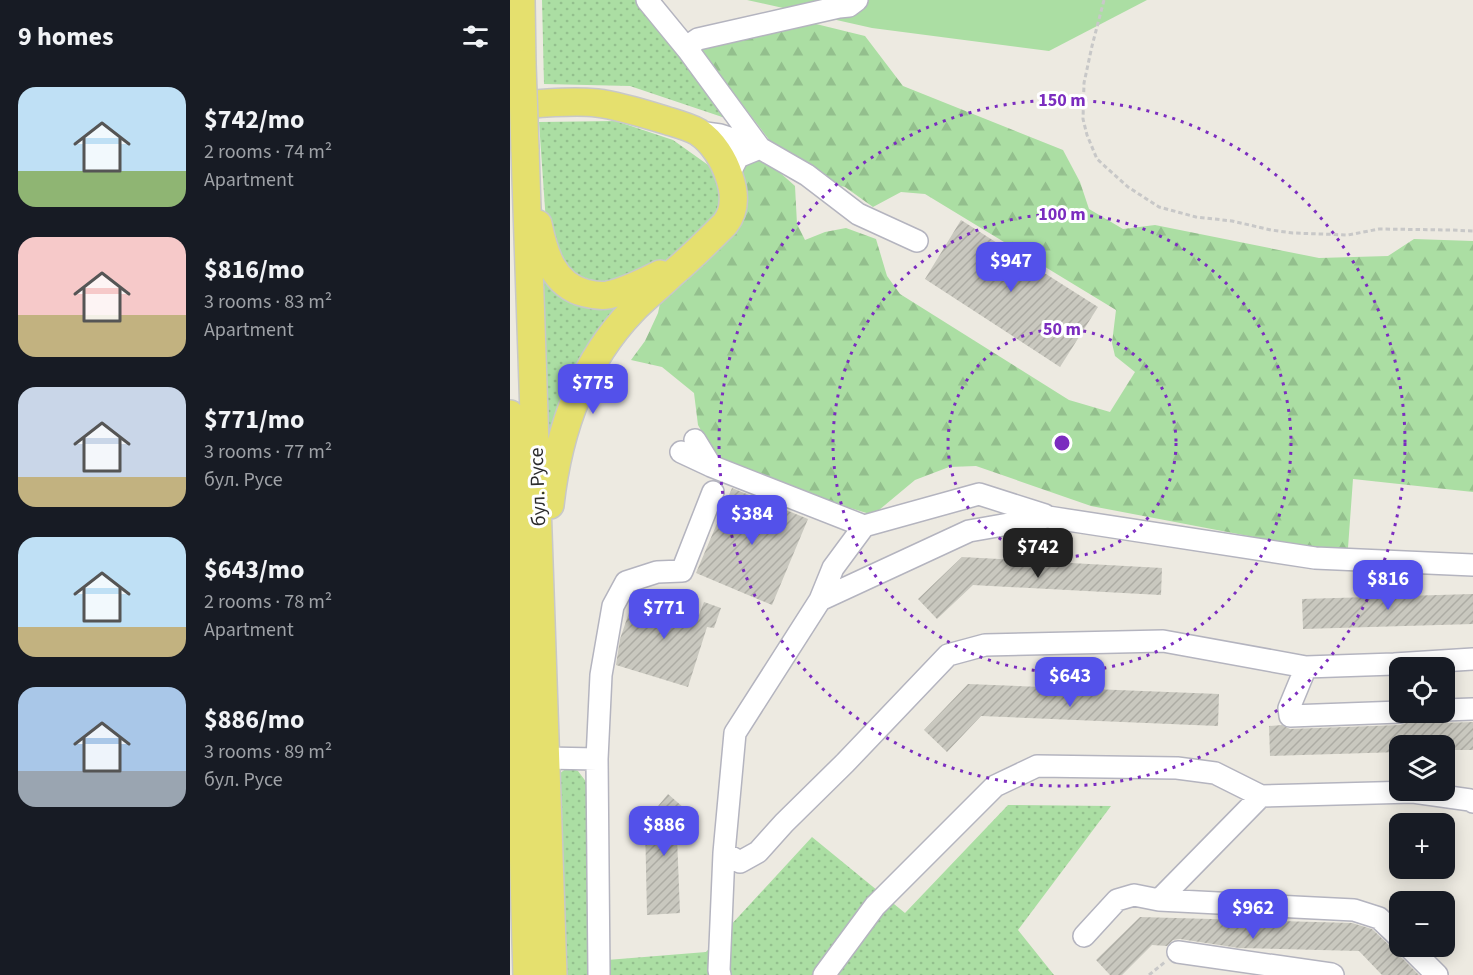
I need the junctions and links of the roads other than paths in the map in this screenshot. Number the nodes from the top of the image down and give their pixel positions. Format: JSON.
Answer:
{"nodes":[{"id":1,"x":521,"y":0,"type":"edge"},
{"id":2,"x":647,"y":0,"type":"edge"},
{"id":3,"x":857,"y":0,"type":"edge"},
{"id":4,"x":686,"y":47,"type":"junction"},
{"id":5,"x":510,"y":106,"type":"edge"},
{"id":6,"x":698,"y":132,"type":"junction"},
{"id":7,"x":760,"y":148,"type":"junction"},
{"id":8,"x":525,"y":149,"type":"junction"},
{"id":9,"x":729,"y":174,"type":"junction"},
{"id":10,"x":916,"y":241,"type":"dead end"},
{"id":11,"x":688,"y":260,"type":"junction"},
{"id":12,"x":510,"y":414,"type":"edge"},
{"id":13,"x":688,"y":446,"type":"dead end"},
{"id":14,"x":712,"y":492,"type":"dead end"},
{"id":15,"x":1048,"y":517,"type":"junction"},
{"id":16,"x":864,"y":526,"type":"junction"},
{"id":17,"x":1473,"y":565,"type":"edge"},
{"id":18,"x":540,"y":590,"type":"junction"},
{"id":19,"x":820,"y":600,"type":"junction"},
{"id":20,"x":1473,"y":659,"type":"edge"},
{"id":21,"x":1306,"y":667,"type":"junction"},
{"id":22,"x":1473,"y":709,"type":"edge"},
{"id":23,"x":1455,"y":710,"type":"edge"},
{"id":24,"x":1389,"y":712,"type":"edge"},
{"id":25,"x":545,"y":758,"type":"junction"},
{"id":26,"x":597,"y":759,"type":"junction"},
{"id":27,"x":1261,"y":796,"type":"junction"},
{"id":28,"x":1473,"y":802,"type":"edge"},
{"id":29,"x":724,"y":853,"type":"junction"},
{"id":30,"x":1159,"y":900,"type":"junction"},
{"id":31,"x":1389,"y":928,"type":"edge"},
{"id":32,"x":1084,"y":936,"type":"dead end"},
{"id":33,"x":1178,"y":952,"type":"dead end"},
{"id":34,"x":1419,"y":957,"type":"edge"},
{"id":35,"x":527,"y":975,"type":"edge"},
{"id":36,"x":553,"y":975,"type":"edge"},
{"id":37,"x":599,"y":975,"type":"edge"},
{"id":38,"x":720,"y":975,"type":"edge"},
{"id":39,"x":824,"y":975,"type":"edge"},
{"id":40,"x":1333,"y":975,"type":"edge"},
{"id":41,"x":1437,"y":975,"type":"edge"}],
"edges":[{"from":1,"to":8,"type":"main road","name":"бул. Русе","bridge":true},
{"from":2,"to":4,"type":"street"},
{"from":3,"to":4,"type":"street"},
{"from":4,"to":7,"type":"street"},
{"from":5,"to":6,"type":"main road"},
{"from":6,"to":7,"type":"street"},
{"from":6,"to":9,"type":"main road"},
{"from":7,"to":9,"type":"street"},
{"from":7,"to":10,"type":"street"},
{"from":8,"to":11,"type":"main road"},
{"from":8,"to":18,"type":"main road","name":"бул. Русе"},
{"from":9,"to":11,"type":"main road"},
{"from":11,"to":18,"type":"main road"},
{"from":12,"to":35,"type":"main road","name":"бул. Русе"},
{"from":13,"to":16,"type":"street"},
{"from":14,"to":26,"type":"street"},
{"from":15,"to":16,"type":"street"},
{"from":15,"to":17,"type":"street"},
{"from":15,"to":19,"type":"street"},
{"from":16,"to":19,"type":"street"},
{"from":18,"to":25,"type":"main road","name":"бул. Русе"},
{"from":19,"to":29,"type":"street"},
{"from":20,"to":21,"type":"street"},
{"from":21,"to":24,"type":"street"},
{"from":21,"to":29,"type":"street"},
{"from":22,"to":23,"type":"street"},
{"from":25,"to":26,"type":"street"},
{"from":25,"to":36,"type":"main road","name":"бул. Русе"},
{"from":26,"to":37,"type":"street"},
{"from":27,"to":28,"type":"street"},
{"from":27,"to":30,"type":"street"},
{"from":27,"to":39,"type":"street"},
{"from":29,"to":38,"type":"street"},
{"from":30,"to":31,"type":"street"},
{"from":30,"to":32,"type":"street"},
{"from":33,"to":40,"type":"street"},
{"from":34,"to":41,"type":"street"}]}
